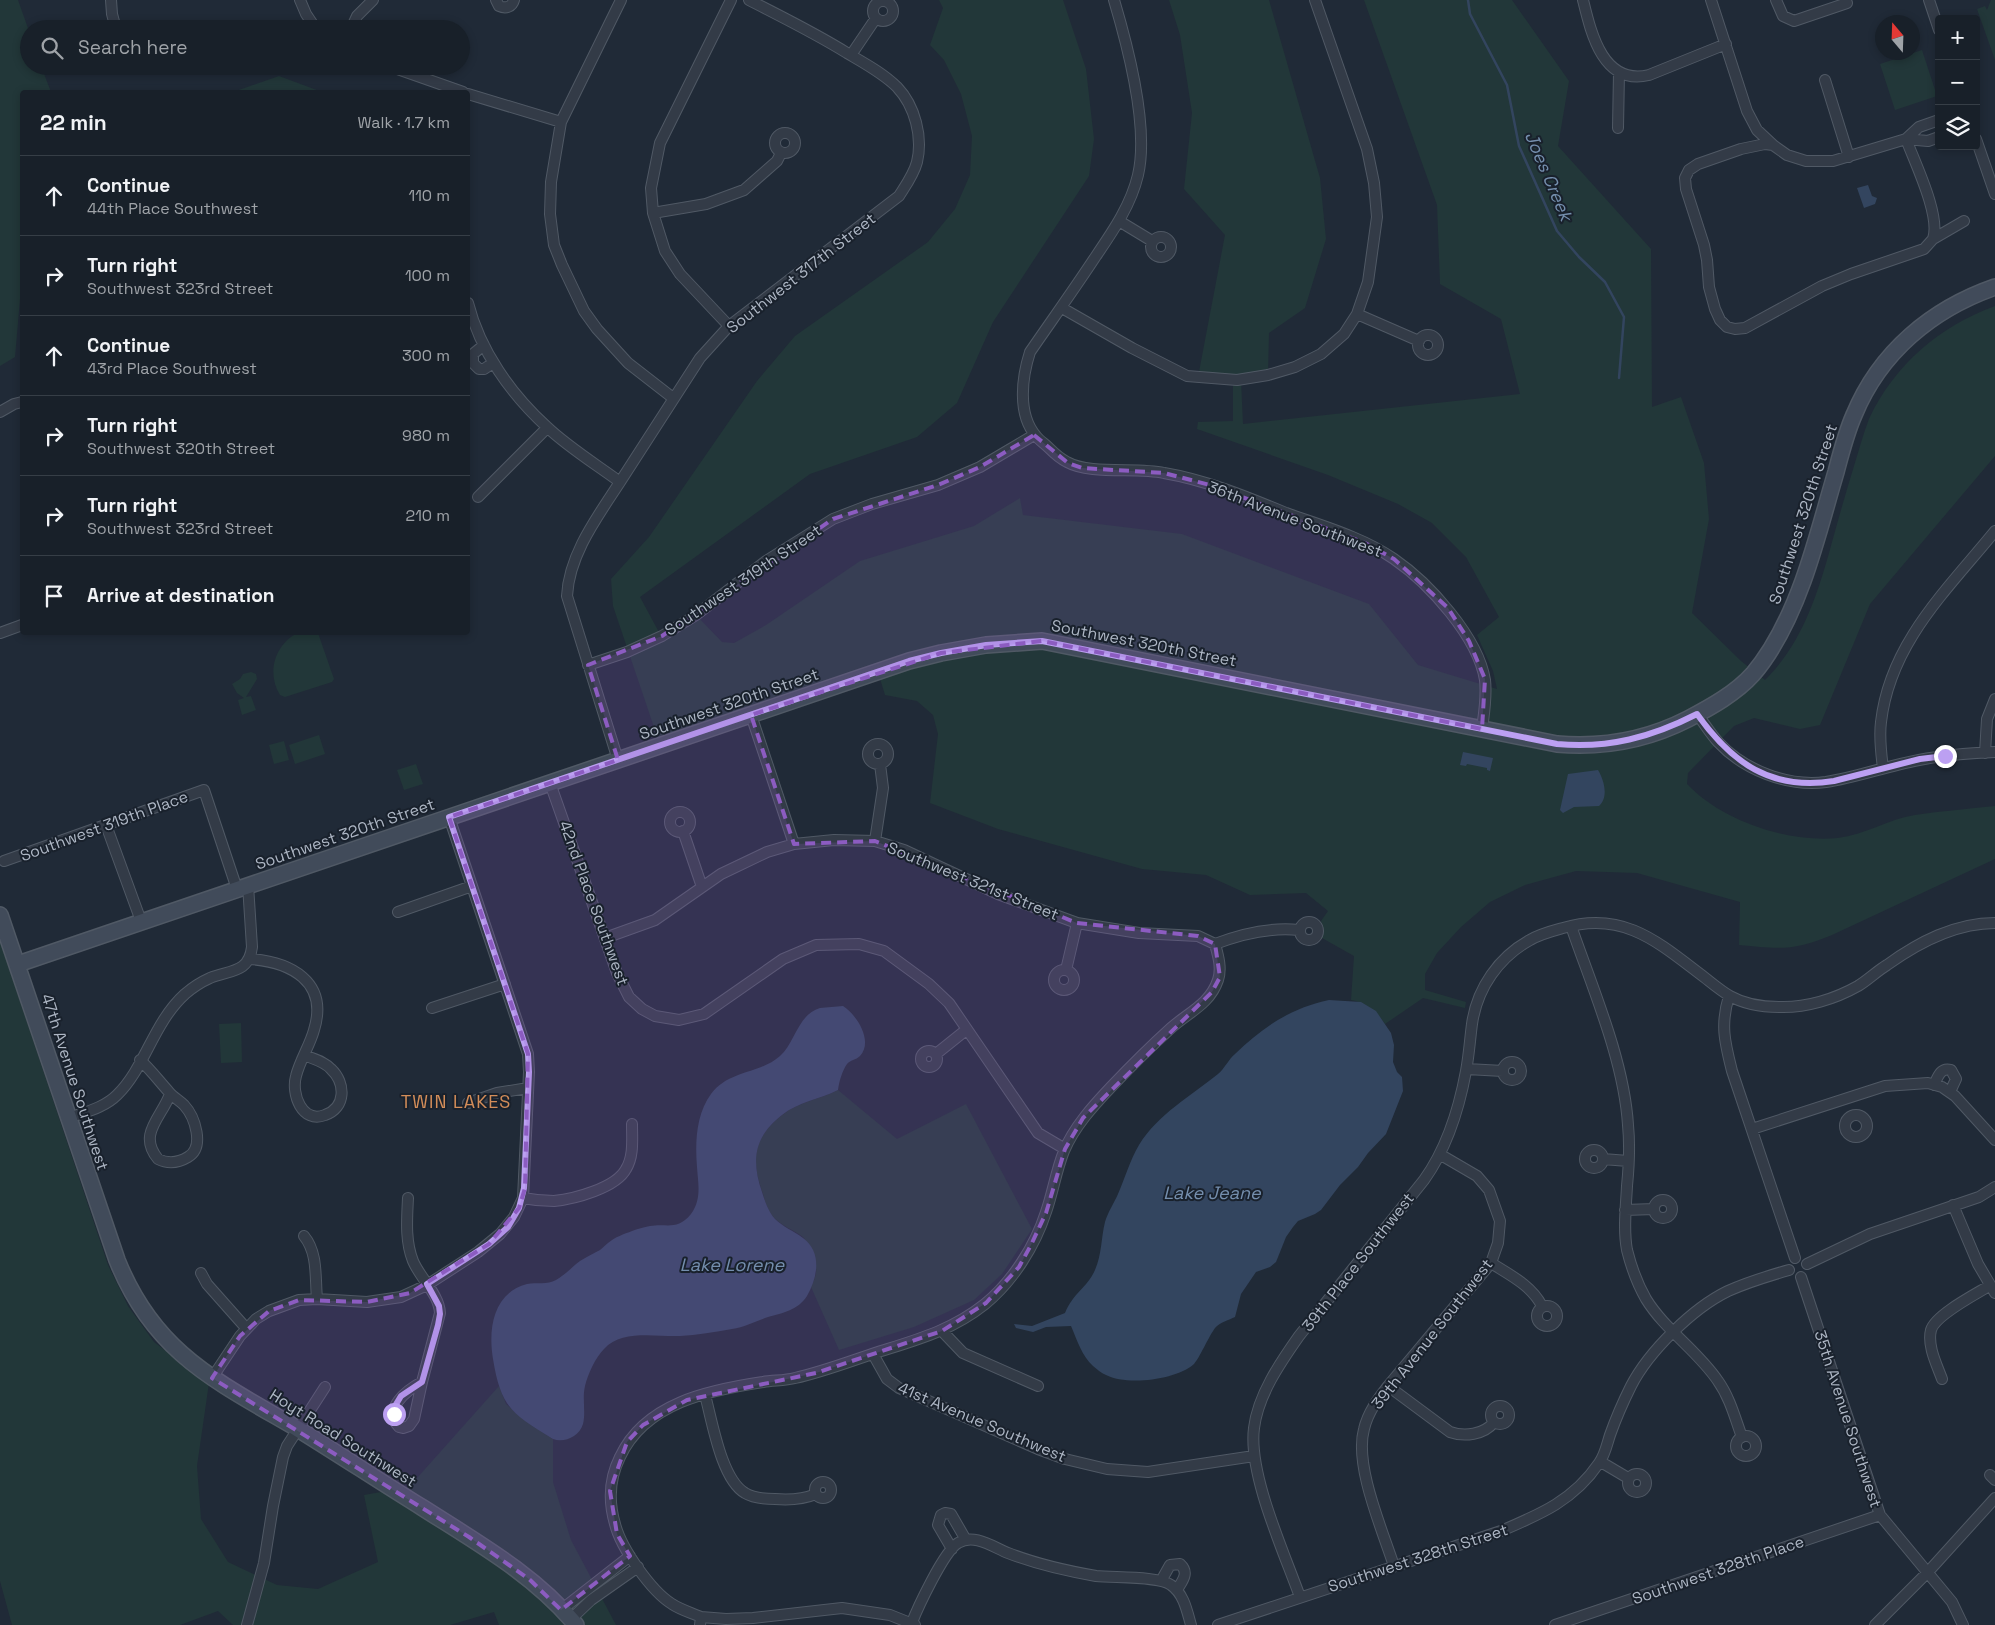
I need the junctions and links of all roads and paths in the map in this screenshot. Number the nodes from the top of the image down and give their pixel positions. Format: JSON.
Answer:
{"nodes":[{"id":1,"x":111,"y":0,"type":"edge"},
{"id":2,"x":300,"y":0,"type":"edge"},
{"id":3,"x":373,"y":0,"type":"edge"},
{"id":4,"x":496,"y":0,"type":"edge"},
{"id":5,"x":514,"y":0,"type":"edge"},
{"id":6,"x":621,"y":0,"type":"edge"},
{"id":7,"x":731,"y":0,"type":"edge"},
{"id":8,"x":749,"y":0,"type":"edge"},
{"id":9,"x":1114,"y":0,"type":"edge"},
{"id":10,"x":1315,"y":0,"type":"edge"},
{"id":11,"x":1583,"y":0,"type":"edge"},
{"id":12,"x":1711,"y":0,"type":"edge"},
{"id":13,"x":1776,"y":0,"type":"edge"},
{"id":14,"x":1929,"y":0,"type":"edge"},
{"id":15,"x":1848,"y":3,"type":"dead end"},
{"id":16,"x":876,"y":18,"type":"dead end"},
{"id":17,"x":1935,"y":18,"type":"edge"},
{"id":18,"x":114,"y":20,"type":"edge"},
{"id":19,"x":310,"y":20,"type":"edge"},
{"id":20,"x":355,"y":20,"type":"edge"},
{"id":21,"x":1726,"y":44,"type":"junction"},
{"id":22,"x":851,"y":55,"type":"junction"},
{"id":23,"x":1619,"y":72,"type":"junction"},
{"id":24,"x":414,"y":75,"type":"edge"},
{"id":25,"x":1825,"y":80,"type":"dead end"},
{"id":26,"x":456,"y":90,"type":"edge"},
{"id":27,"x":470,"y":95,"type":"edge"},
{"id":28,"x":1935,"y":121,"type":"edge"},
{"id":29,"x":561,"y":122,"type":"junction"},
{"id":30,"x":1618,"y":128,"type":"dead end"},
{"id":31,"x":1935,"y":138,"type":"edge"},
{"id":32,"x":1906,"y":139,"type":"junction"},
{"id":33,"x":1773,"y":145,"type":"junction"},
{"id":34,"x":1980,"y":150,"type":"edge"},
{"id":35,"x":781,"y":153,"type":"dead end"},
{"id":36,"x":1850,"y":157,"type":"junction"},
{"id":37,"x":1995,"y":194,"type":"edge"},
{"id":38,"x":653,"y":213,"type":"junction"},
{"id":39,"x":1119,"y":221,"type":"junction"},
{"id":40,"x":1964,"y":221,"type":"dead end"},
{"id":41,"x":1934,"y":240,"type":"junction"},
{"id":42,"x":1152,"y":242,"type":"dead end"},
{"id":43,"x":1995,"y":287,"type":"edge"},
{"id":44,"x":1062,"y":308,"type":"junction"},
{"id":45,"x":470,"y":309,"type":"edge"},
{"id":46,"x":1357,"y":314,"type":"junction"},
{"id":47,"x":729,"y":326,"type":"junction"},
{"id":48,"x":1419,"y":341,"type":"dead end"},
{"id":49,"x":484,"y":346,"type":"junction"},
{"id":50,"x":493,"y":363,"type":"junction"},
{"id":51,"x":674,"y":398,"type":"junction"},
{"id":52,"x":20,"y":400,"type":"edge"},
{"id":53,"x":4,"y":410,"type":"edge"},
{"id":54,"x":547,"y":428,"type":"junction"},
{"id":55,"x":1034,"y":435,"type":"junction"},
{"id":56,"x":620,"y":482,"type":"junction"},
{"id":57,"x":478,"y":497,"type":"dead end"},
{"id":58,"x":1995,"y":531,"type":"edge"},
{"id":59,"x":20,"y":626,"type":"edge"},
{"id":60,"x":0,"y":632,"type":"edge"},
{"id":61,"x":588,"y":665,"type":"junction"},
{"id":62,"x":1995,"y":699,"type":"edge"},
{"id":63,"x":1697,"y":714,"type":"junction"},
{"id":64,"x":751,"y":715,"type":"junction"},
{"id":65,"x":1482,"y":729,"type":"junction"},
{"id":66,"x":1990,"y":753,"type":"edge"},
{"id":67,"x":618,"y":760,"type":"junction"},
{"id":68,"x":880,"y":764,"type":"dead end"},
{"id":69,"x":1883,"y":768,"type":"junction"},
{"id":70,"x":550,"y":782,"type":"junction"},
{"id":71,"x":449,"y":817,"type":"junction"},
{"id":72,"x":106,"y":825,"type":"junction"},
{"id":73,"x":683,"y":831,"type":"dead end"},
{"id":74,"x":875,"y":842,"type":"junction"},
{"id":75,"x":794,"y":844,"type":"junction"},
{"id":76,"x":4,"y":861,"type":"dead end"},
{"id":77,"x":472,"y":886,"type":"junction"},
{"id":78,"x":242,"y":887,"type":"junction"},
{"id":79,"x":702,"y":887,"type":"junction"},
{"id":80,"x":398,"y":912,"type":"dead end"},
{"id":81,"x":0,"y":915,"type":"edge"},
{"id":82,"x":140,"y":921,"type":"junction"},
{"id":83,"x":1077,"y":922,"type":"junction"},
{"id":84,"x":1995,"y":923,"type":"edge"},
{"id":85,"x":1571,"y":926,"type":"junction"},
{"id":86,"x":1299,"y":930,"type":"dead end"},
{"id":87,"x":605,"y":938,"type":"junction"},
{"id":88,"x":1215,"y":944,"type":"junction"},
{"id":89,"x":250,"y":959,"type":"junction"},
{"id":90,"x":18,"y":964,"type":"junction"},
{"id":91,"x":1066,"y":970,"type":"dead end"},
{"id":92,"x":505,"y":984,"type":"junction"},
{"id":93,"x":1730,"y":996,"type":"junction"},
{"id":94,"x":432,"y":1008,"type":"dead end"},
{"id":95,"x":966,"y":1030,"type":"junction"},
{"id":96,"x":936,"y":1054,"type":"dead end"},
{"id":97,"x":304,"y":1056,"type":"junction"},
{"id":98,"x":140,"y":1060,"type":"junction"},
{"id":99,"x":1467,"y":1069,"type":"junction"},
{"id":100,"x":1503,"y":1071,"type":"dead end"},
{"id":101,"x":528,"y":1088,"type":"junction"},
{"id":102,"x":1942,"y":1088,"type":"junction"},
{"id":103,"x":170,"y":1094,"type":"junction"},
{"id":104,"x":1847,"y":1099,"type":"junction"},
{"id":105,"x":468,"y":1103,"type":"dead end"},
{"id":106,"x":1852,"y":1116,"type":"dead end"},
{"id":107,"x":69,"y":1118,"type":"junction"},
{"id":108,"x":632,"y":1124,"type":"dead end"},
{"id":109,"x":1752,"y":1129,"type":"junction"},
{"id":110,"x":1995,"y":1140,"type":"edge"},
{"id":111,"x":1065,"y":1149,"type":"junction"},
{"id":112,"x":1440,"y":1155,"type":"junction"},
{"id":113,"x":1603,"y":1159,"type":"dead end"},
{"id":114,"x":1628,"y":1160,"type":"junction"},
{"id":115,"x":1995,"y":1187,"type":"edge"},
{"id":116,"x":408,"y":1198,"type":"dead end"},
{"id":117,"x":523,"y":1198,"type":"junction"},
{"id":118,"x":1953,"y":1205,"type":"junction"},
{"id":119,"x":1625,"y":1210,"type":"junction"},
{"id":120,"x":1654,"y":1210,"type":"dead end"},
{"id":121,"x":304,"y":1236,"type":"dead end"},
{"id":122,"x":1796,"y":1258,"type":"junction"},
{"id":123,"x":117,"y":1260,"type":"joint"},
{"id":124,"x":1491,"y":1263,"type":"junction"},
{"id":125,"x":1807,"y":1264,"type":"junction"},
{"id":126,"x":1789,"y":1270,"type":"junction"},
{"id":127,"x":201,"y":1273,"type":"dead end"},
{"id":128,"x":1801,"y":1277,"type":"junction"},
{"id":129,"x":427,"y":1284,"type":"junction"},
{"id":130,"x":1992,"y":1289,"type":"edge"},
{"id":131,"x":317,"y":1298,"type":"junction"},
{"id":132,"x":1542,"y":1306,"type":"dead end"},
{"id":133,"x":246,"y":1328,"type":"junction"},
{"id":134,"x":942,"y":1331,"type":"junction"},
{"id":135,"x":1675,"y":1332,"type":"junction"},
{"id":136,"x":873,"y":1354,"type":"junction"},
{"id":137,"x":212,"y":1378,"type":"junction"},
{"id":138,"x":1942,"y":1379,"type":"dead end"},
{"id":139,"x":422,"y":1382,"type":"dead end"},
{"id":140,"x":1038,"y":1386,"type":"dead end"},
{"id":141,"x":1388,"y":1386,"type":"junction"},
{"id":142,"x":325,"y":1387,"type":"dead end"},
{"id":143,"x":705,"y":1394,"type":"junction"},
{"id":144,"x":1494,"y":1422,"type":"dead end"},
{"id":145,"x":298,"y":1430,"type":"junction"},
{"id":146,"x":1742,"y":1437,"type":"dead end"},
{"id":147,"x":1254,"y":1456,"type":"junction"},
{"id":148,"x":1601,"y":1462,"type":"junction"},
{"id":149,"x":1628,"y":1478,"type":"dead end"},
{"id":150,"x":816,"y":1494,"type":"dead end"},
{"id":151,"x":1995,"y":1498,"type":"edge"},
{"id":152,"x":1880,"y":1515,"type":"junction"},
{"id":153,"x":958,"y":1544,"type":"junction"},
{"id":154,"x":630,"y":1556,"type":"junction"},
{"id":155,"x":1394,"y":1566,"type":"junction"},
{"id":156,"x":638,"y":1567,"type":"junction"},
{"id":157,"x":1928,"y":1572,"type":"junction"},
{"id":158,"x":1161,"y":1581,"type":"junction"},
{"id":159,"x":1177,"y":1590,"type":"junction"},
{"id":160,"x":1300,"y":1597,"type":"junction"},
{"id":161,"x":569,"y":1618,"type":"edge"},
{"id":162,"x":701,"y":1621,"type":"edge"},
{"id":163,"x":912,"y":1624,"type":"edge"},
{"id":164,"x":247,"y":1625,"type":"edge"},
{"id":165,"x":1191,"y":1625,"type":"edge"},
{"id":166,"x":1218,"y":1625,"type":"edge"},
{"id":167,"x":1556,"y":1625,"type":"edge"},
{"id":168,"x":1876,"y":1625,"type":"edge"},
{"id":169,"x":1963,"y":1625,"type":"edge"}],
"edges":[{"from":1,"to":18,"type":"street"},
{"from":2,"to":19,"type":"street"},
{"from":3,"to":20,"type":"street"},
{"from":4,"to":5,"type":"street"},
{"from":6,"to":29,"type":"street"},
{"from":7,"to":38,"type":"street"},
{"from":8,"to":22,"type":"street"},
{"from":9,"to":39,"type":"street"},
{"from":10,"to":46,"type":"street"},
{"from":11,"to":23,"type":"street"},
{"from":12,"to":21,"type":"street"},
{"from":13,"to":15,"type":"street"},
{"from":14,"to":17,"type":"street"},
{"from":16,"to":22,"type":"street"},
{"from":21,"to":23,"type":"street"},
{"from":21,"to":33,"type":"street"},
{"from":22,"to":47,"type":"street","name":"Southwest 317th Street"},
{"from":23,"to":30,"type":"street"},
{"from":24,"to":26,"type":"street"},
{"from":25,"to":36,"type":"street"},
{"from":27,"to":29,"type":"street"},
{"from":28,"to":32,"type":"street"},
{"from":29,"to":51,"type":"street"},
{"from":31,"to":32,"type":"street"},
{"from":32,"to":36,"type":"street"},
{"from":32,"to":41,"type":"street"},
{"from":33,"to":36,"type":"street"},
{"from":33,"to":41,"type":"street"},
{"from":34,"to":37,"type":"street"},
{"from":35,"to":38,"type":"street"},
{"from":38,"to":47,"type":"street"},
{"from":39,"to":42,"type":"street"},
{"from":39,"to":44,"type":"street"},
{"from":40,"to":41,"type":"street"},
{"from":43,"to":63,"type":"main road","name":"Southwest 320th Street"},
{"from":44,"to":46,"type":"street"},
{"from":44,"to":55,"type":"street"},
{"from":45,"to":49,"type":"street"},
{"from":46,"to":48,"type":"street"},
{"from":47,"to":51,"type":"street","name":"Southwest 317th Street"},
{"from":49,"to":50,"type":"street"},
{"from":49,"to":50,"type":"street"},
{"from":50,"to":54,"type":"street"},
{"from":51,"to":56,"type":"street","name":"Southwest 317th Street"},
{"from":52,"to":53,"type":"street"},
{"from":54,"to":56,"type":"street"},
{"from":54,"to":57,"type":"street"},
{"from":55,"to":61,"type":"street","name":"Southwest 319th Street"},
{"from":55,"to":65,"type":"street","name":"36th Avenue Southwest"},
{"from":56,"to":61,"type":"street","name":"Southwest 317th Street"},
{"from":58,"to":69,"type":"street"},
{"from":59,"to":60,"type":"street"},
{"from":61,"to":67,"type":"street","name":"Southwest 317th Street"},
{"from":62,"to":66,"type":"street"},
{"from":63,"to":65,"type":"main road","name":"Southwest 320th Street"},
{"from":63,"to":69,"type":"street"},
{"from":64,"to":65,"type":"main road","name":"Southwest 320th Street"},
{"from":64,"to":67,"type":"main road","name":"Southwest 320th Street"},
{"from":64,"to":75,"type":"street"},
{"from":66,"to":69,"type":"street"},
{"from":67,"to":70,"type":"main road","name":"Southwest 320th Street"},
{"from":68,"to":74,"type":"street"},
{"from":70,"to":71,"type":"main road","name":"Southwest 320th Street"},
{"from":70,"to":87,"type":"street","name":"42nd Place Southwest"},
{"from":71,"to":77,"type":"street"},
{"from":71,"to":78,"type":"main road","name":"Southwest 320th Street"},
{"from":72,"to":76,"type":"street","name":"Southwest 319th Place"},
{"from":72,"to":78,"type":"street","name":"Southwest 319th Place"},
{"from":72,"to":82,"type":"street"},
{"from":73,"to":79,"type":"street"},
{"from":74,"to":75,"type":"street","name":"Southwest 321st Street"},
{"from":74,"to":83,"type":"street","name":"Southwest 321st Street"},
{"from":75,"to":79,"type":"street","name":"Southwest 321st Street"},
{"from":77,"to":80,"type":"street"},
{"from":77,"to":92,"type":"street"},
{"from":78,"to":82,"type":"main road","name":"Southwest 320th Street"},
{"from":78,"to":89,"type":"street"},
{"from":79,"to":87,"type":"street","name":"Southwest 321st Street"},
{"from":81,"to":90,"type":"main road","name":"47th Avenue Southwest"},
{"from":82,"to":90,"type":"main road","name":"Southwest 320th Street"},
{"from":83,"to":88,"type":"street","name":"Southwest 321st Street"},
{"from":83,"to":91,"type":"street"},
{"from":84,"to":93,"type":"street","name":"39th Place Southwest"},
{"from":85,"to":93,"type":"street","name":"39th Place Southwest"},
{"from":85,"to":99,"type":"street","name":"39th Place Southwest"},
{"from":85,"to":114,"type":"street"},
{"from":86,"to":88,"type":"street"},
{"from":87,"to":95,"type":"street","name":"42nd Place Southwest"},
{"from":88,"to":111,"type":"street"},
{"from":89,"to":97,"type":"street"},
{"from":89,"to":98,"type":"street"},
{"from":90,"to":107,"type":"main road","name":"47th Avenue Southwest"},
{"from":92,"to":94,"type":"street"},
{"from":92,"to":101,"type":"street"},
{"from":93,"to":109,"type":"street"},
{"from":95,"to":96,"type":"street"},
{"from":95,"to":111,"type":"street"},
{"from":97,"to":97,"type":"street"},
{"from":98,"to":103,"type":"street"},
{"from":98,"to":107,"type":"street"},
{"from":99,"to":100,"type":"street"},
{"from":99,"to":112,"type":"street","name":"39th Place Southwest"},
{"from":101,"to":105,"type":"street"},
{"from":101,"to":117,"type":"street"},
{"from":102,"to":102,"type":"street"},
{"from":102,"to":104,"type":"street"},
{"from":102,"to":110,"type":"street"},
{"from":103,"to":103,"type":"street"},
{"from":104,"to":106,"type":"street"},
{"from":104,"to":109,"type":"street"},
{"from":107,"to":123,"type":"main road","name":"47th Avenue Southwest"},
{"from":108,"to":117,"type":"street"},
{"from":109,"to":122,"type":"street"},
{"from":111,"to":134,"type":"street"},
{"from":112,"to":124,"type":"street","name":"39th Avenue Southwest"},
{"from":112,"to":147,"type":"street","name":"39th Place Southwest"},
{"from":113,"to":114,"type":"street"},
{"from":114,"to":119,"type":"street"},
{"from":115,"to":118,"type":"street"},
{"from":116,"to":129,"type":"street"},
{"from":117,"to":129,"type":"street"},
{"from":118,"to":125,"type":"street"},
{"from":118,"to":130,"type":"street"},
{"from":119,"to":120,"type":"street"},
{"from":119,"to":135,"type":"street"},
{"from":121,"to":131,"type":"street"},
{"from":122,"to":125,"type":"street"},
{"from":122,"to":126,"type":"street"},
{"from":123,"to":137,"type":"main road","name":"Hoyt Road Southwest"},
{"from":124,"to":132,"type":"street"},
{"from":124,"to":141,"type":"street","name":"39th Avenue Southwest"},
{"from":125,"to":128,"type":"street"},
{"from":126,"to":128,"type":"street"},
{"from":126,"to":135,"type":"street","name":"Southwest 328th Street"},
{"from":127,"to":133,"type":"street"},
{"from":128,"to":152,"type":"street","name":"35th Avenue Southwest"},
{"from":129,"to":131,"type":"street"},
{"from":129,"to":139,"type":"street"},
{"from":130,"to":138,"type":"street"},
{"from":131,"to":133,"type":"street"},
{"from":133,"to":137,"type":"street"},
{"from":134,"to":136,"type":"street"},
{"from":134,"to":140,"type":"street"},
{"from":135,"to":146,"type":"street"},
{"from":135,"to":148,"type":"street","name":"Southwest 328th Street"},
{"from":136,"to":143,"type":"street"},
{"from":136,"to":147,"type":"street","name":"41st Avenue Southwest"},
{"from":137,"to":145,"type":"main road","name":"Hoyt Road Southwest"},
{"from":141,"to":144,"type":"street"},
{"from":141,"to":155,"type":"street","name":"39th Avenue Southwest"},
{"from":142,"to":145,"type":"street"},
{"from":143,"to":150,"type":"street"},
{"from":143,"to":154,"type":"street"},
{"from":145,"to":161,"type":"main road","name":"Hoyt Road Southwest"},
{"from":145,"to":164,"type":"street"},
{"from":147,"to":160,"type":"street","name":"39th Place Southwest"},
{"from":148,"to":149,"type":"street"},
{"from":148,"to":155,"type":"street","name":"Southwest 328th Street"},
{"from":151,"to":157,"type":"street"},
{"from":152,"to":157,"type":"street","name":"35th Avenue Southwest"},
{"from":152,"to":167,"type":"street","name":"Southwest 328th Place"},
{"from":153,"to":153,"type":"street"},
{"from":153,"to":158,"type":"street"},
{"from":153,"to":163,"type":"street"},
{"from":154,"to":156,"type":"street"},
{"from":154,"to":161,"type":"street"},
{"from":155,"to":160,"type":"street","name":"Southwest 328th Street"},
{"from":156,"to":161,"type":"street"},
{"from":156,"to":162,"type":"street"},
{"from":157,"to":168,"type":"street"},
{"from":157,"to":169,"type":"street","name":"35th Avenue Southwest"},
{"from":158,"to":159,"type":"street"},
{"from":158,"to":159,"type":"street"},
{"from":159,"to":165,"type":"street"},
{"from":160,"to":166,"type":"street","name":"Southwest 328th Street"},
{"from":162,"to":163,"type":"street"}]}
